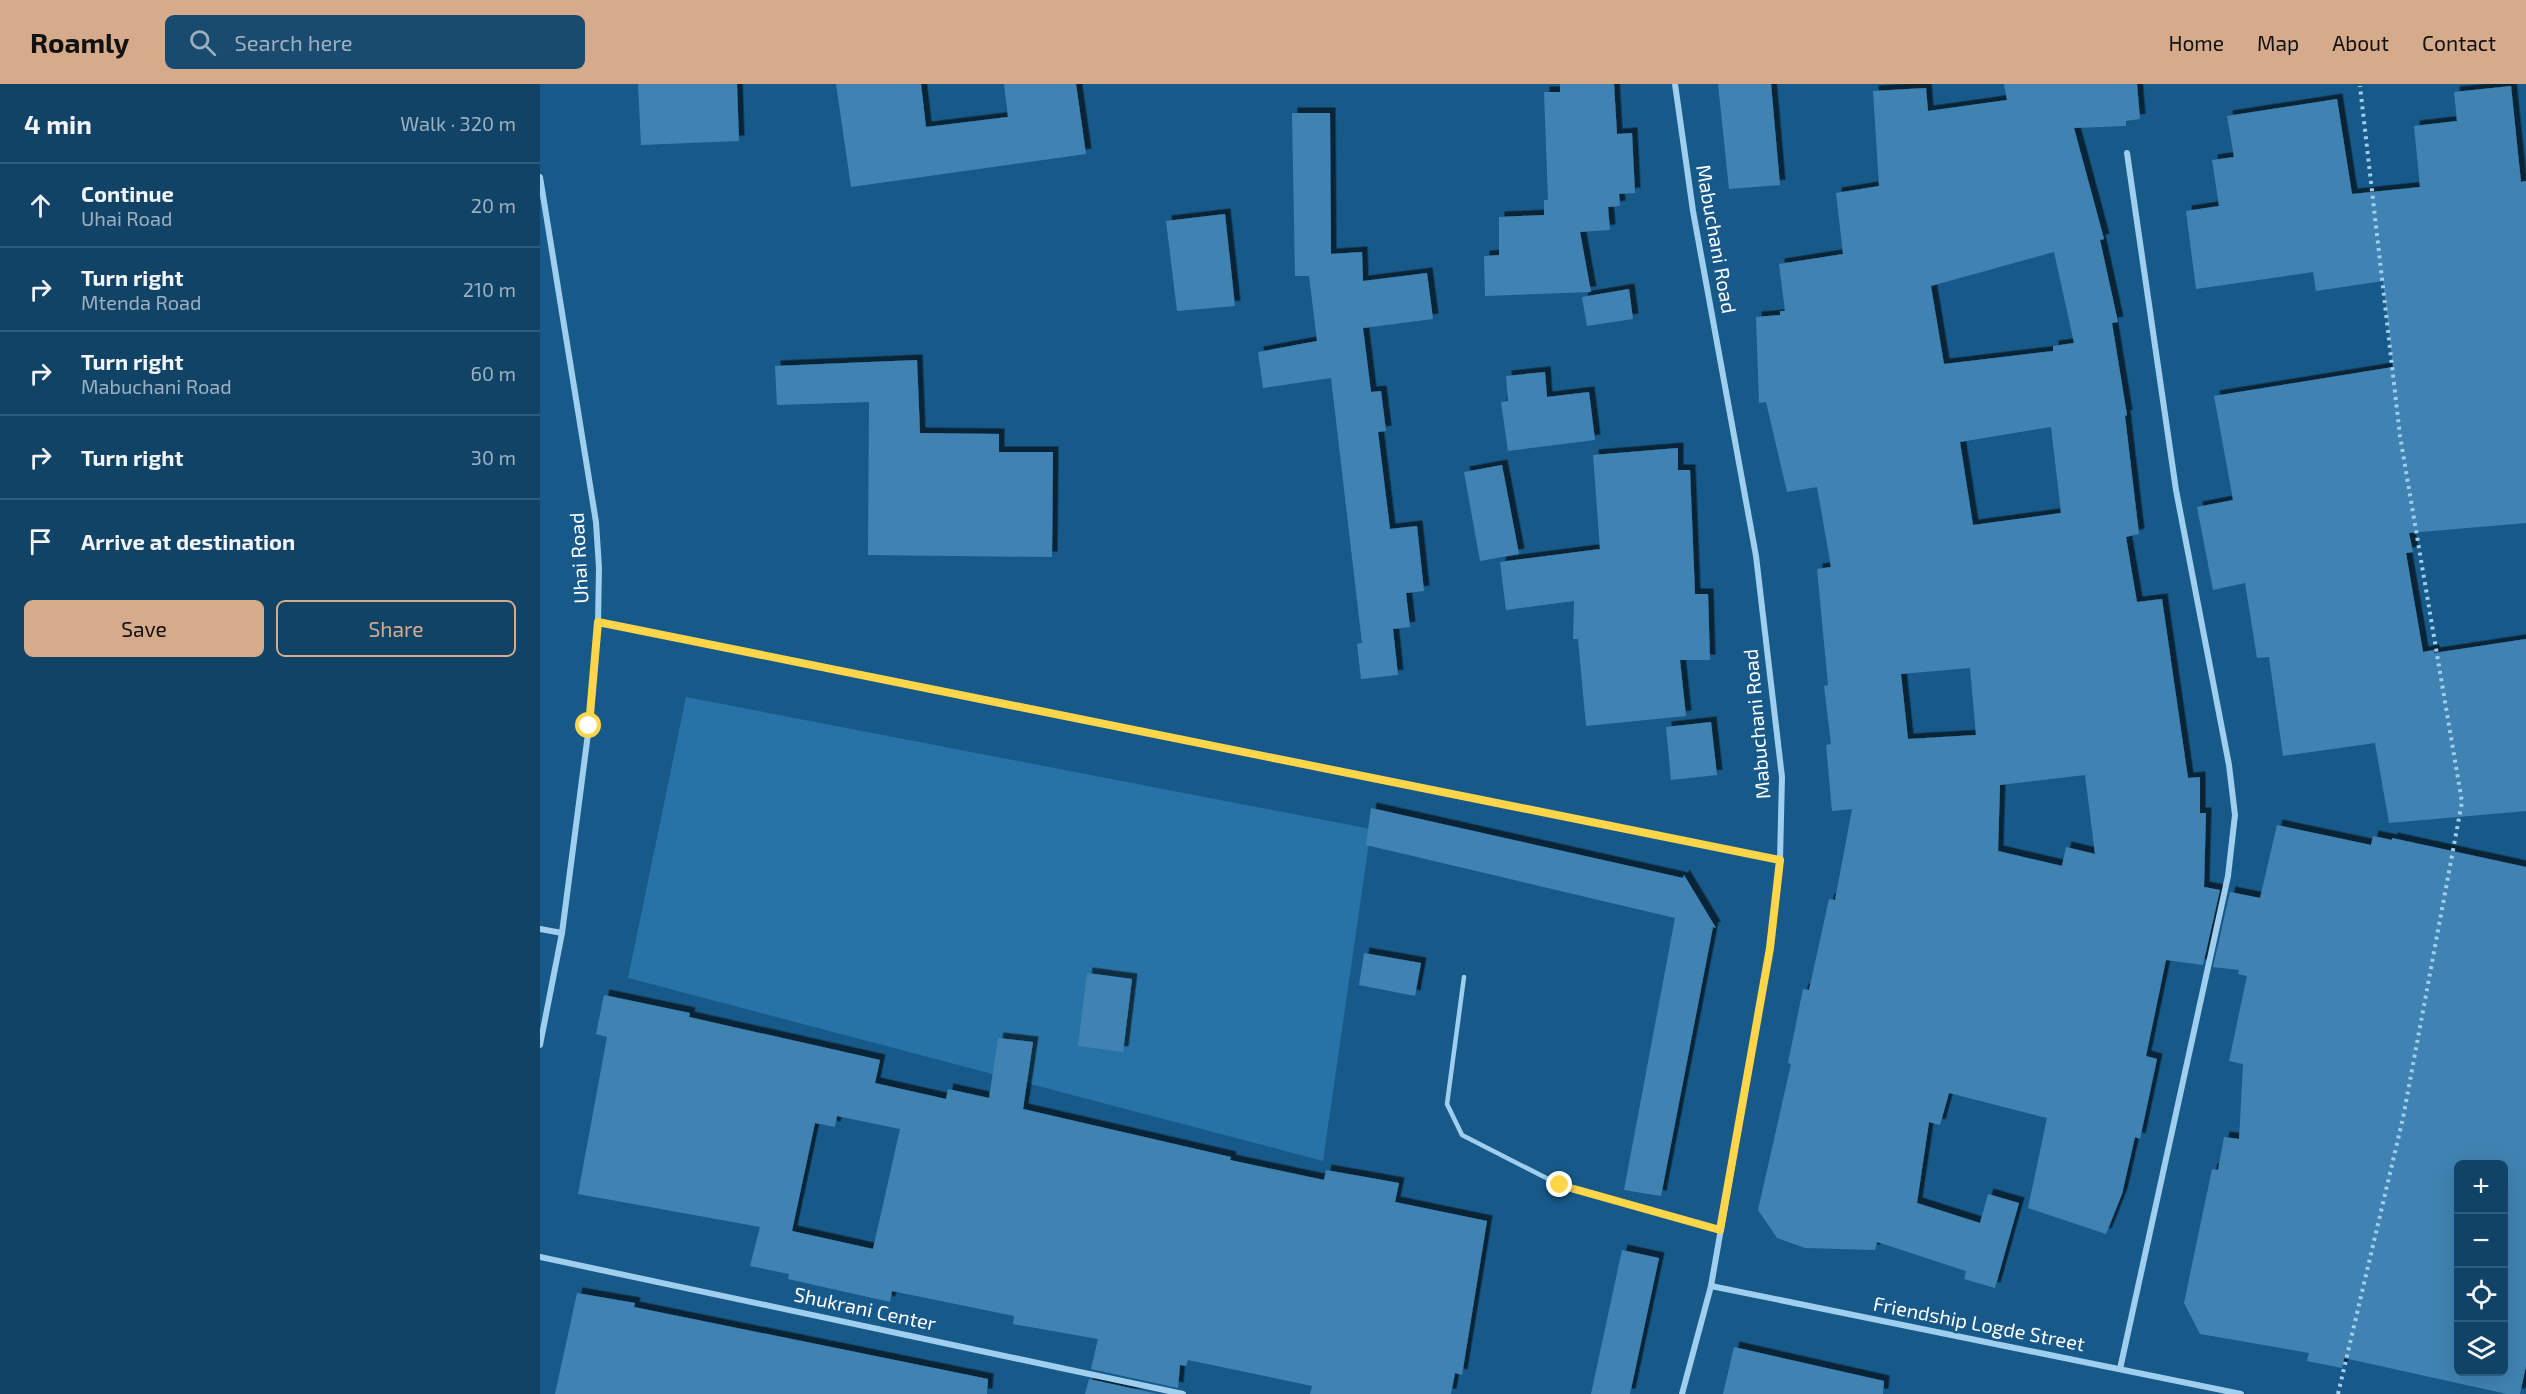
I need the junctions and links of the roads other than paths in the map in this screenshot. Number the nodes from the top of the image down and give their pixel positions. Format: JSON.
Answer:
{"nodes":[{"id":1,"x":1675,"y":84,"type":"edge"},
{"id":2,"x":2127,"y":153,"type":"dead end"},
{"id":3,"x":540,"y":177,"type":"edge"},
{"id":4,"x":598,"y":622,"type":"junction"},
{"id":5,"x":1780,"y":860,"type":"junction"},
{"id":6,"x":540,"y":929,"type":"edge"},
{"id":7,"x":562,"y":933,"type":"junction"},
{"id":8,"x":1464,"y":977,"type":"dead end"},
{"id":9,"x":540,"y":1045,"type":"edge"},
{"id":10,"x":1720,"y":1230,"type":"junction"},
{"id":11,"x":540,"y":1257,"type":"edge"},
{"id":12,"x":1711,"y":1286,"type":"junction"},
{"id":13,"x":2120,"y":1369,"type":"junction"},
{"id":14,"x":1183,"y":1394,"type":"edge"},
{"id":15,"x":1682,"y":1394,"type":"edge"},
{"id":16,"x":2241,"y":1394,"type":"edge"}],
"edges":[{"from":1,"to":5,"type":"street","name":"Mabuchani Road"},
{"from":2,"to":13,"type":"street"},
{"from":3,"to":4,"type":"street","name":"Uhai Road"},
{"from":4,"to":5,"type":"street"},
{"from":4,"to":7,"type":"street","name":"Uhai Road"},
{"from":5,"to":10,"type":"street","name":"Mabuchani Road"},
{"from":6,"to":7,"type":"street"},
{"from":7,"to":9,"type":"street","name":"Uhai Road"},
{"from":8,"to":10,"type":"lane"},
{"from":10,"to":12,"type":"street","name":"Mabuchani Road"},
{"from":11,"to":14,"type":"street","name":"Shukrani Center"},
{"from":12,"to":13,"type":"street","name":"Friendship Logde Street"},
{"from":12,"to":15,"type":"street","name":"Mabuchani Road"},
{"from":13,"to":16,"type":"street","name":"Friendship Logde Street"}]}
